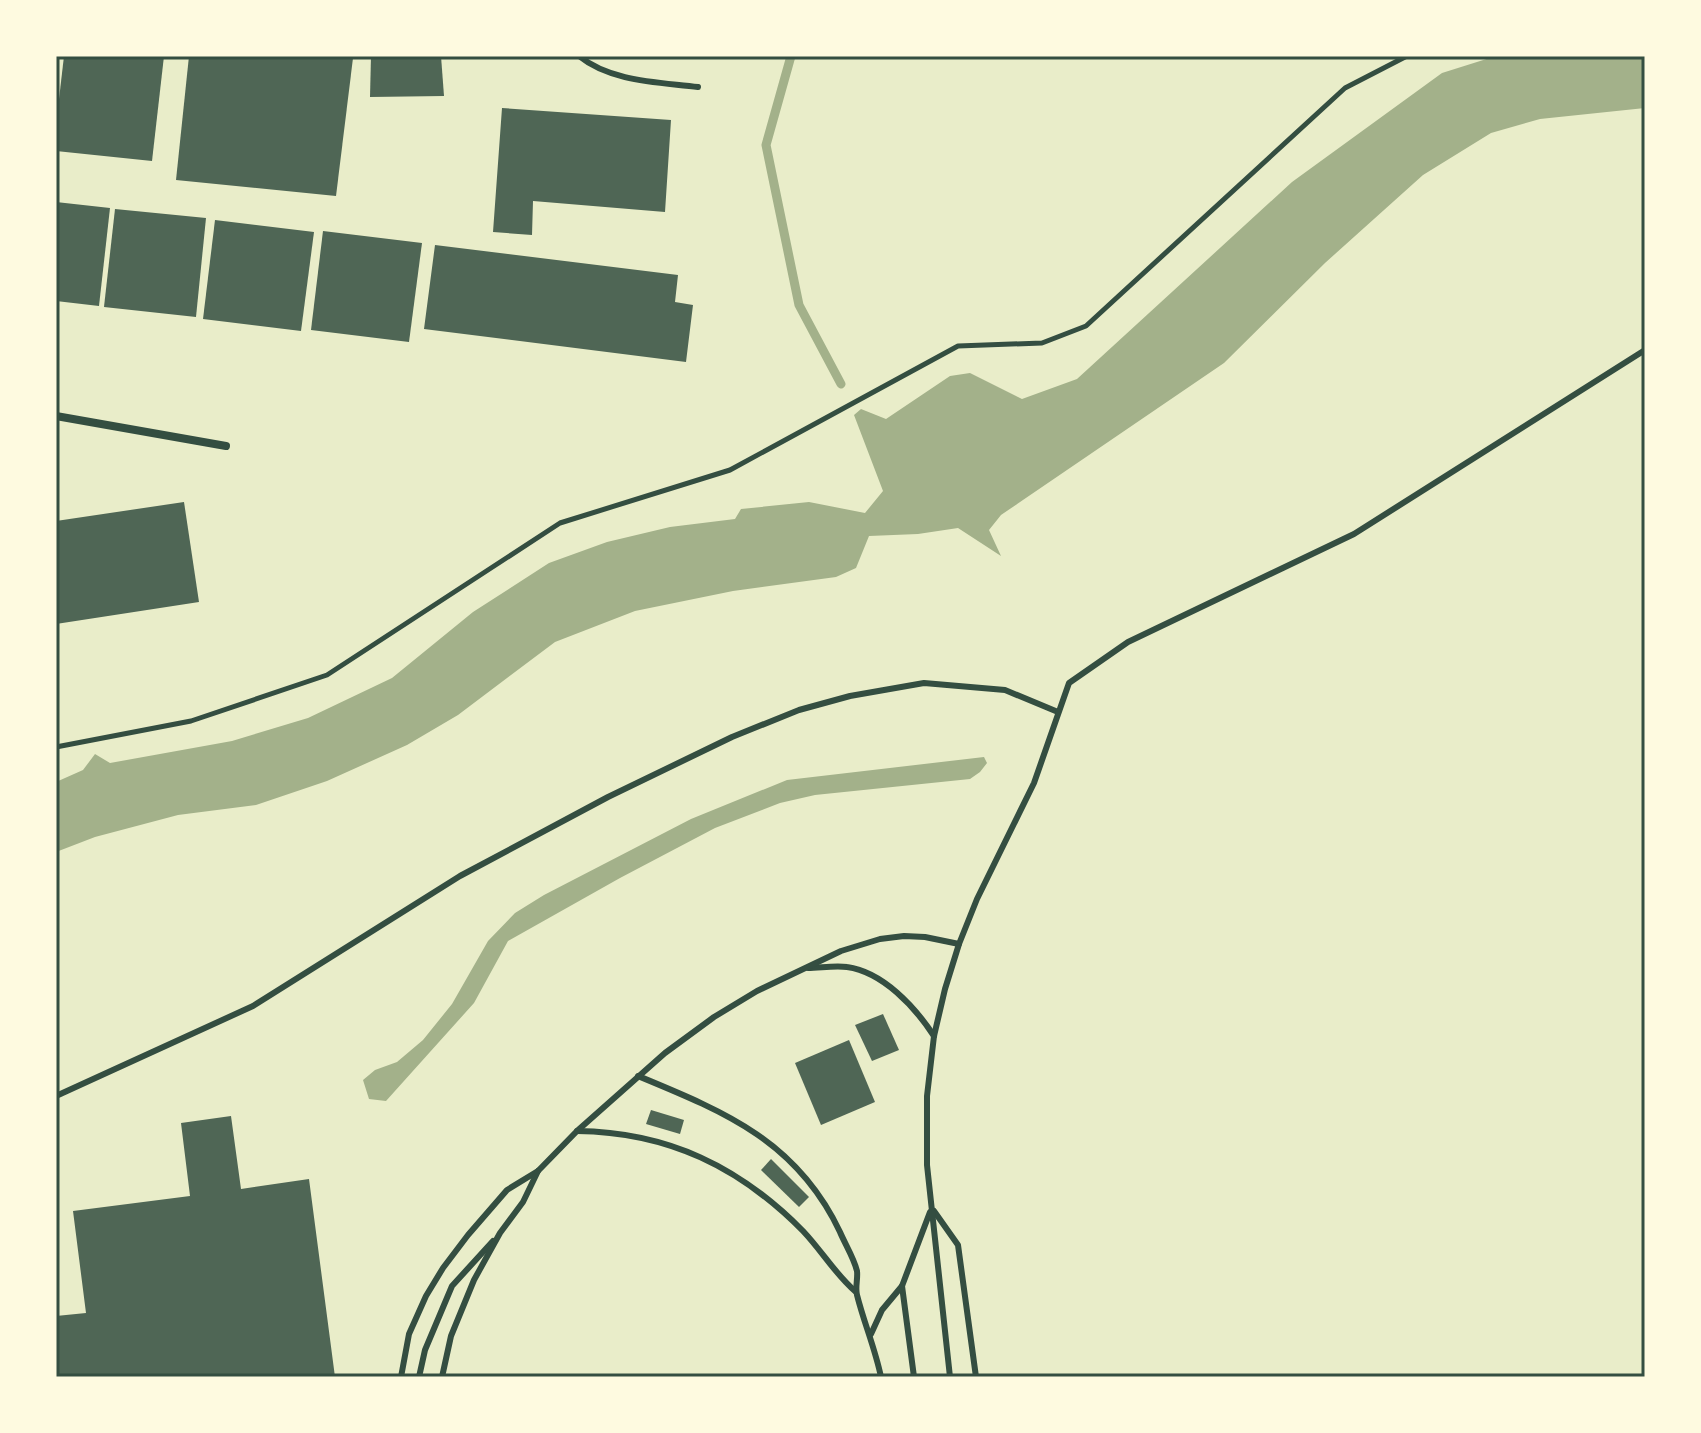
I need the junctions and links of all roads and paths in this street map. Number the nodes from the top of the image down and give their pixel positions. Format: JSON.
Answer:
{"nodes":[{"id":1,"x":579,"y":56,"type":"edge"},
{"id":2,"x":1407,"y":56,"type":"edge"},
{"id":3,"x":698,"y":87,"type":"dead end"},
{"id":4,"x":1645,"y":350,"type":"edge"},
{"id":5,"x":56,"y":416,"type":"edge"},
{"id":6,"x":226,"y":446,"type":"dead end"},
{"id":7,"x":1058,"y":712,"type":"junction"},
{"id":8,"x":56,"y":747,"type":"edge"},
{"id":9,"x":959,"y":944,"type":"junction"},
{"id":10,"x":805,"y":968,"type":"junction"},
{"id":11,"x":934,"y":1036,"type":"junction"},
{"id":12,"x":638,"y":1076,"type":"junction"},
{"id":13,"x":56,"y":1096,"type":"edge"},
{"id":14,"x":577,"y":1131,"type":"junction"},
{"id":15,"x":538,"y":1171,"type":"junction"},
{"id":16,"x":931,"y":1208,"type":"junction"},
{"id":17,"x":500,"y":1233,"type":"junction"},
{"id":18,"x":902,"y":1286,"type":"junction"},
{"id":19,"x":856,"y":1292,"type":"junction"},
{"id":20,"x":871,"y":1334,"type":"junction"},
{"id":21,"x":401,"y":1377,"type":"edge"},
{"id":22,"x":419,"y":1377,"type":"edge"},
{"id":23,"x":442,"y":1377,"type":"edge"},
{"id":24,"x":881,"y":1377,"type":"edge"},
{"id":25,"x":914,"y":1377,"type":"edge"},
{"id":26,"x":950,"y":1377,"type":"edge"},
{"id":27,"x":976,"y":1377,"type":"edge"}],
"edges":[{"from":1,"to":3,"type":"lane"},
{"from":2,"to":8,"type":"path"},
{"from":4,"to":7,"type":"lane"},
{"from":5,"to":6,"type":"street"},
{"from":7,"to":9,"type":"lane"},
{"from":7,"to":13,"type":"lane"},
{"from":9,"to":10,"type":"lane"},
{"from":9,"to":11,"type":"lane"},
{"from":10,"to":11,"type":"lane"},
{"from":10,"to":12,"type":"lane"},
{"from":11,"to":16,"type":"lane"},
{"from":12,"to":14,"type":"lane"},
{"from":12,"to":19,"type":"lane"},
{"from":14,"to":15,"type":"lane"},
{"from":14,"to":19,"type":"lane"},
{"from":15,"to":17,"type":"lane"},
{"from":15,"to":21,"type":"lane"},
{"from":16,"to":18,"type":"lane"},
{"from":16,"to":26,"type":"lane"},
{"from":16,"to":27,"type":"lane"},
{"from":17,"to":22,"type":"lane"},
{"from":17,"to":23,"type":"lane"},
{"from":18,"to":20,"type":"lane"},
{"from":18,"to":25,"type":"lane"},
{"from":19,"to":20,"type":"lane"},
{"from":20,"to":24,"type":"lane"}]}
